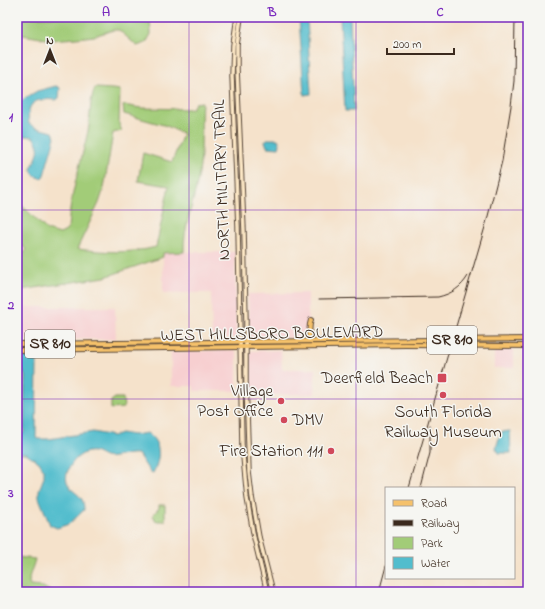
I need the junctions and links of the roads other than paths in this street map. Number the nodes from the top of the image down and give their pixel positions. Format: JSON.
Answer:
{"nodes":[{"id":1,"x":237,"y":17,"type":"edge"},
{"id":2,"x":241,"y":17,"type":"edge"},
{"id":3,"x":311,"y":320,"type":"dead end"},
{"id":4,"x":528,"y":339,"type":"edge"},
{"id":5,"x":424,"y":340,"type":"junction"},
{"id":6,"x":307,"y":341,"type":"junction"},
{"id":7,"x":376,"y":341,"type":"junction"},
{"id":8,"x":240,"y":342,"type":"junction"},
{"id":9,"x":246,"y":342,"type":"junction"},
{"id":10,"x":83,"y":343,"type":"junction"},
{"id":11,"x":89,"y":343,"type":"junction"},
{"id":12,"x":17,"y":344,"type":"edge"},
{"id":13,"x":415,"y":345,"type":"junction"},
{"id":14,"x":368,"y":346,"type":"junction"},
{"id":15,"x":528,"y":346,"type":"edge"},
{"id":16,"x":240,"y":347,"type":"junction"},
{"id":17,"x":246,"y":347,"type":"junction"},
{"id":18,"x":75,"y":349,"type":"junction"},
{"id":19,"x":84,"y":349,"type":"junction"},
{"id":20,"x":17,"y":350,"type":"edge"},
{"id":21,"x":267,"y":592,"type":"edge"},
{"id":22,"x":273,"y":592,"type":"edge"}],
"edges":[{"from":1,"to":8,"type":"street","name":"NORTH MILITARY TRAIL"},
{"from":2,"to":9,"type":"street","name":"NORTH MILITARY TRAIL"},
{"from":3,"to":6,"type":"main road"},
{"from":4,"to":5,"type":"main road","name":"WEST HILLSBORO BOULEVARD","number":"SR 810"},
{"from":5,"to":7,"type":"main road","name":"WEST HILLSBORO BOULEVARD","number":"SR 810"},
{"from":5,"to":13,"type":"main road"},
{"from":6,"to":7,"type":"main road","name":"WEST HILLSBORO BOULEVARD","number":"SR 810"},
{"from":6,"to":9,"type":"main road","name":"WEST HILLSBORO BOULEVARD","number":"SR 810"},
{"from":7,"to":14,"type":"main road"},
{"from":8,"to":9,"type":"main road","name":"WEST HILLSBORO BOULEVARD","number":"SR 810"},
{"from":8,"to":11,"type":"main road","name":"WEST HILLSBORO BOULEVARD","number":"SR 810"},
{"from":8,"to":16,"type":"street","name":"NORTH MILITARY TRAIL"},
{"from":9,"to":17,"type":"street","name":"NORTH MILITARY TRAIL"},
{"from":10,"to":11,"type":"main road","name":"WEST HILLSBORO BOULEVARD","number":"SR 810"},
{"from":10,"to":12,"type":"main road","name":"WEST HILLSBORO BOULEVARD","number":"SR 810"},
{"from":10,"to":18,"type":"main road"},
{"from":11,"to":19,"type":"main road"},
{"from":13,"to":14,"type":"main road","name":"WEST HILLSBORO BOULEVARD","number":"SR 810"},
{"from":13,"to":15,"type":"main road","name":"WEST HILLSBORO BOULEVARD","number":"SR 810"},
{"from":14,"to":17,"type":"main road","name":"WEST HILLSBORO BOULEVARD","number":"SR 810"},
{"from":16,"to":17,"type":"main road","name":"WEST HILLSBORO BOULEVARD","number":"SR 810"},
{"from":16,"to":19,"type":"main road","name":"WEST HILLSBORO BOULEVARD","number":"SR 810"},
{"from":16,"to":21,"type":"street","name":"NORTH MILITARY TRAIL"},
{"from":17,"to":22,"type":"street","name":"NORTH MILITARY TRAIL"},
{"from":18,"to":19,"type":"main road","name":"WEST HILLSBORO BOULEVARD","number":"SR 810"},
{"from":18,"to":20,"type":"main road","name":"WEST HILLSBORO BOULEVARD","number":"SR 810"}]}
